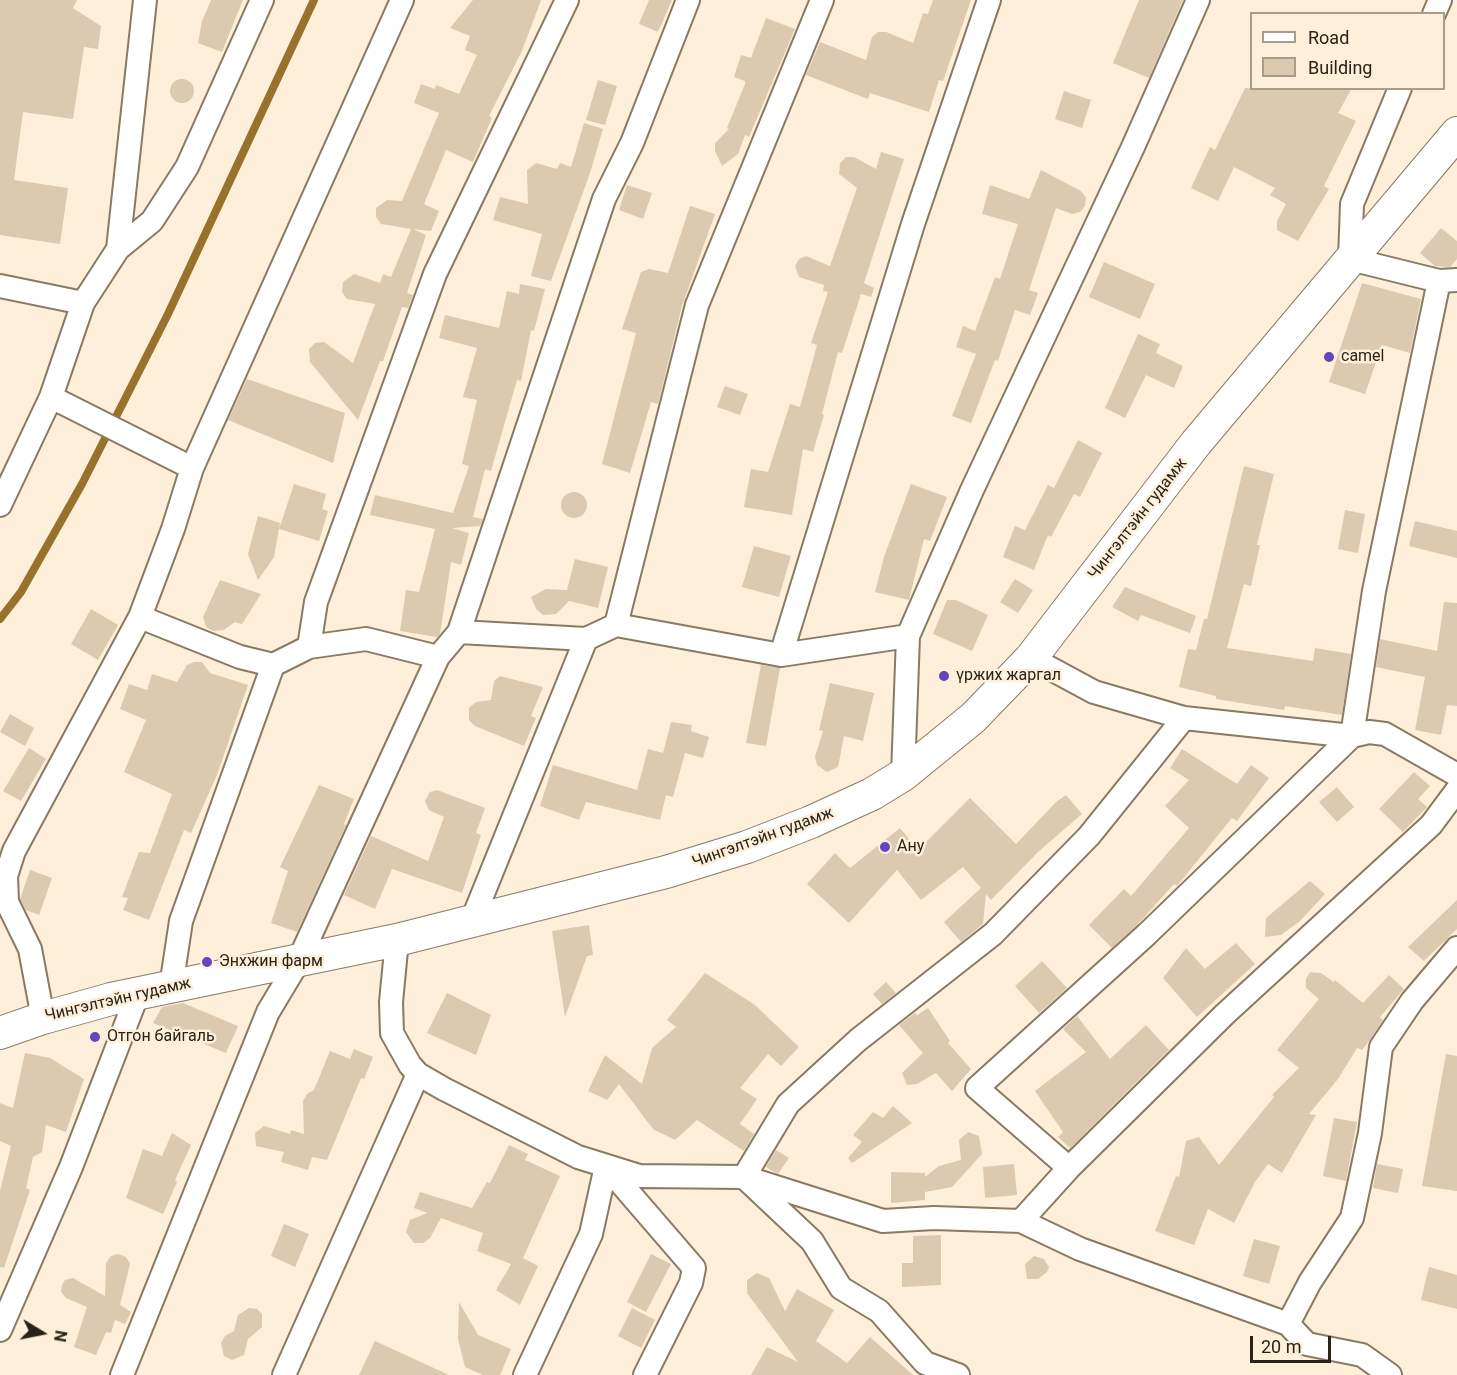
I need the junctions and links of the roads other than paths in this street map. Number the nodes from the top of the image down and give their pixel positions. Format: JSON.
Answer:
{"nodes":[{"id":1,"x":145,"y":0,"type":"edge"},
{"id":2,"x":262,"y":0,"type":"edge"},
{"id":3,"x":402,"y":0,"type":"edge"},
{"id":4,"x":567,"y":0,"type":"edge"},
{"id":5,"x":688,"y":0,"type":"edge"},
{"id":6,"x":822,"y":0,"type":"edge"},
{"id":7,"x":989,"y":0,"type":"edge"},
{"id":8,"x":1198,"y":0,"type":"edge"},
{"id":9,"x":1399,"y":90,"type":"edge"},
{"id":10,"x":1457,"y":133,"type":"edge"},
{"id":11,"x":118,"y":249,"type":"junction"},
{"id":12,"x":1350,"y":259,"type":"junction"},
{"id":13,"x":1448,"y":280,"type":"edge"},
{"id":14,"x":0,"y":286,"type":"edge"},
{"id":15,"x":83,"y":303,"type":"junction"},
{"id":16,"x":51,"y":397,"type":"junction"},
{"id":17,"x":192,"y":468,"type":"junction"},
{"id":18,"x":0,"y":504,"type":"edge"},
{"id":19,"x":140,"y":617,"type":"junction"},
{"id":20,"x":616,"y":625,"type":"junction"},
{"id":21,"x":459,"y":632,"type":"junction"},
{"id":22,"x":908,"y":636,"type":"junction"},
{"id":23,"x":586,"y":639,"type":"junction"},
{"id":24,"x":309,"y":646,"type":"junction"},
{"id":25,"x":781,"y":655,"type":"junction"},
{"id":26,"x":438,"y":657,"type":"junction"},
{"id":27,"x":1031,"y":658,"type":"junction"},
{"id":28,"x":273,"y":665,"type":"junction"},
{"id":29,"x":1184,"y":718,"type":"junction"},
{"id":30,"x":1352,"y":735,"type":"junction"},
{"id":31,"x":903,"y":775,"type":"junction"},
{"id":32,"x":1457,"y":776,"type":"edge"},
{"id":33,"x":1457,"y":790,"type":"edge"},
{"id":34,"x":471,"y":923,"type":"junction"},
{"id":35,"x":397,"y":940,"type":"junction"},
{"id":36,"x":1457,"y":948,"type":"edge"},
{"id":37,"x":298,"y":962,"type":"junction"},
{"id":38,"x":171,"y":987,"type":"junction"},
{"id":39,"x":138,"y":993,"type":"junction"},
{"id":40,"x":43,"y":1018,"type":"junction"},
{"id":41,"x":0,"y":1033,"type":"edge"},
{"id":42,"x":418,"y":1074,"type":"junction"},
{"id":43,"x":606,"y":1166,"type":"junction"},
{"id":44,"x":1070,"y":1168,"type":"junction"},
{"id":45,"x":744,"y":1177,"type":"junction"},
{"id":46,"x":1021,"y":1221,"type":"junction"},
{"id":47,"x":1288,"y":1324,"type":"junction"},
{"id":48,"x":0,"y":1330,"type":"edge"},
{"id":49,"x":923,"y":1369,"type":"edge"},
{"id":50,"x":122,"y":1375,"type":"edge"},
{"id":51,"x":284,"y":1375,"type":"edge"},
{"id":52,"x":525,"y":1375,"type":"edge"},
{"id":53,"x":645,"y":1375,"type":"edge"},
{"id":54,"x":958,"y":1375,"type":"edge"},
{"id":55,"x":1390,"y":1375,"type":"edge"}],
"edges":[{"from":1,"to":11,"type":"street"},
{"from":2,"to":11,"type":"street"},
{"from":3,"to":17,"type":"street"},
{"from":4,"to":24,"type":"street"},
{"from":5,"to":21,"type":"street"},
{"from":6,"to":20,"type":"street"},
{"from":7,"to":25,"type":"street"},
{"from":8,"to":22,"type":"street"},
{"from":9,"to":12,"type":"street"},
{"from":10,"to":12,"type":"main road","name":"Чингэлтэйн гудамж"},
{"from":11,"to":15,"type":"street"},
{"from":12,"to":13,"type":"street"},
{"from":12,"to":27,"type":"main road","name":"Чингэлтэйн гудамж"},
{"from":13,"to":30,"type":"street"},
{"from":14,"to":15,"type":"street"},
{"from":15,"to":16,"type":"street"},
{"from":16,"to":17,"type":"street"},
{"from":16,"to":18,"type":"street"},
{"from":17,"to":19,"type":"street"},
{"from":19,"to":28,"type":"street"},
{"from":19,"to":40,"type":"street"},
{"from":20,"to":23,"type":"street"},
{"from":20,"to":25,"type":"street"},
{"from":21,"to":23,"type":"street"},
{"from":21,"to":26,"type":"street"},
{"from":22,"to":25,"type":"street"},
{"from":22,"to":31,"type":"street"},
{"from":23,"to":34,"type":"street"},
{"from":24,"to":26,"type":"street"},
{"from":24,"to":28,"type":"street"},
{"from":26,"to":37,"type":"street"},
{"from":27,"to":29,"type":"street"},
{"from":27,"to":31,"type":"main road","name":"Чингэлтэйн гудамж"},
{"from":28,"to":38,"type":"street"},
{"from":29,"to":30,"type":"street"},
{"from":29,"to":45,"type":"street"},
{"from":30,"to":32,"type":"street"},
{"from":30,"to":44,"type":"street"},
{"from":31,"to":34,"type":"main road","name":"Чингэлтэйн гудамж"},
{"from":33,"to":44,"type":"street"},
{"from":34,"to":35,"type":"main road","name":"Чингэлтэйн гудамж"},
{"from":35,"to":37,"type":"main road","name":"Чингэлтэйн гудамж"},
{"from":35,"to":42,"type":"street"},
{"from":36,"to":47,"type":"street"},
{"from":37,"to":38,"type":"main road","name":"Чингэлтэйн гудамж"},
{"from":37,"to":50,"type":"street"},
{"from":38,"to":39,"type":"main road","name":"Чингэлтэйн гудамж"},
{"from":39,"to":40,"type":"main road","name":"Чингэлтэйн гудамж"},
{"from":39,"to":48,"type":"street"},
{"from":40,"to":41,"type":"main road","name":"Чингэлтэйн гудамж"},
{"from":42,"to":43,"type":"street"},
{"from":42,"to":51,"type":"street"},
{"from":43,"to":45,"type":"street"},
{"from":43,"to":52,"type":"street"},
{"from":43,"to":53,"type":"street"},
{"from":44,"to":46,"type":"street"},
{"from":45,"to":46,"type":"street"},
{"from":45,"to":49,"type":"street"},
{"from":46,"to":47,"type":"street"},
{"from":47,"to":55,"type":"street"},
{"from":49,"to":54,"type":"street"}]}
